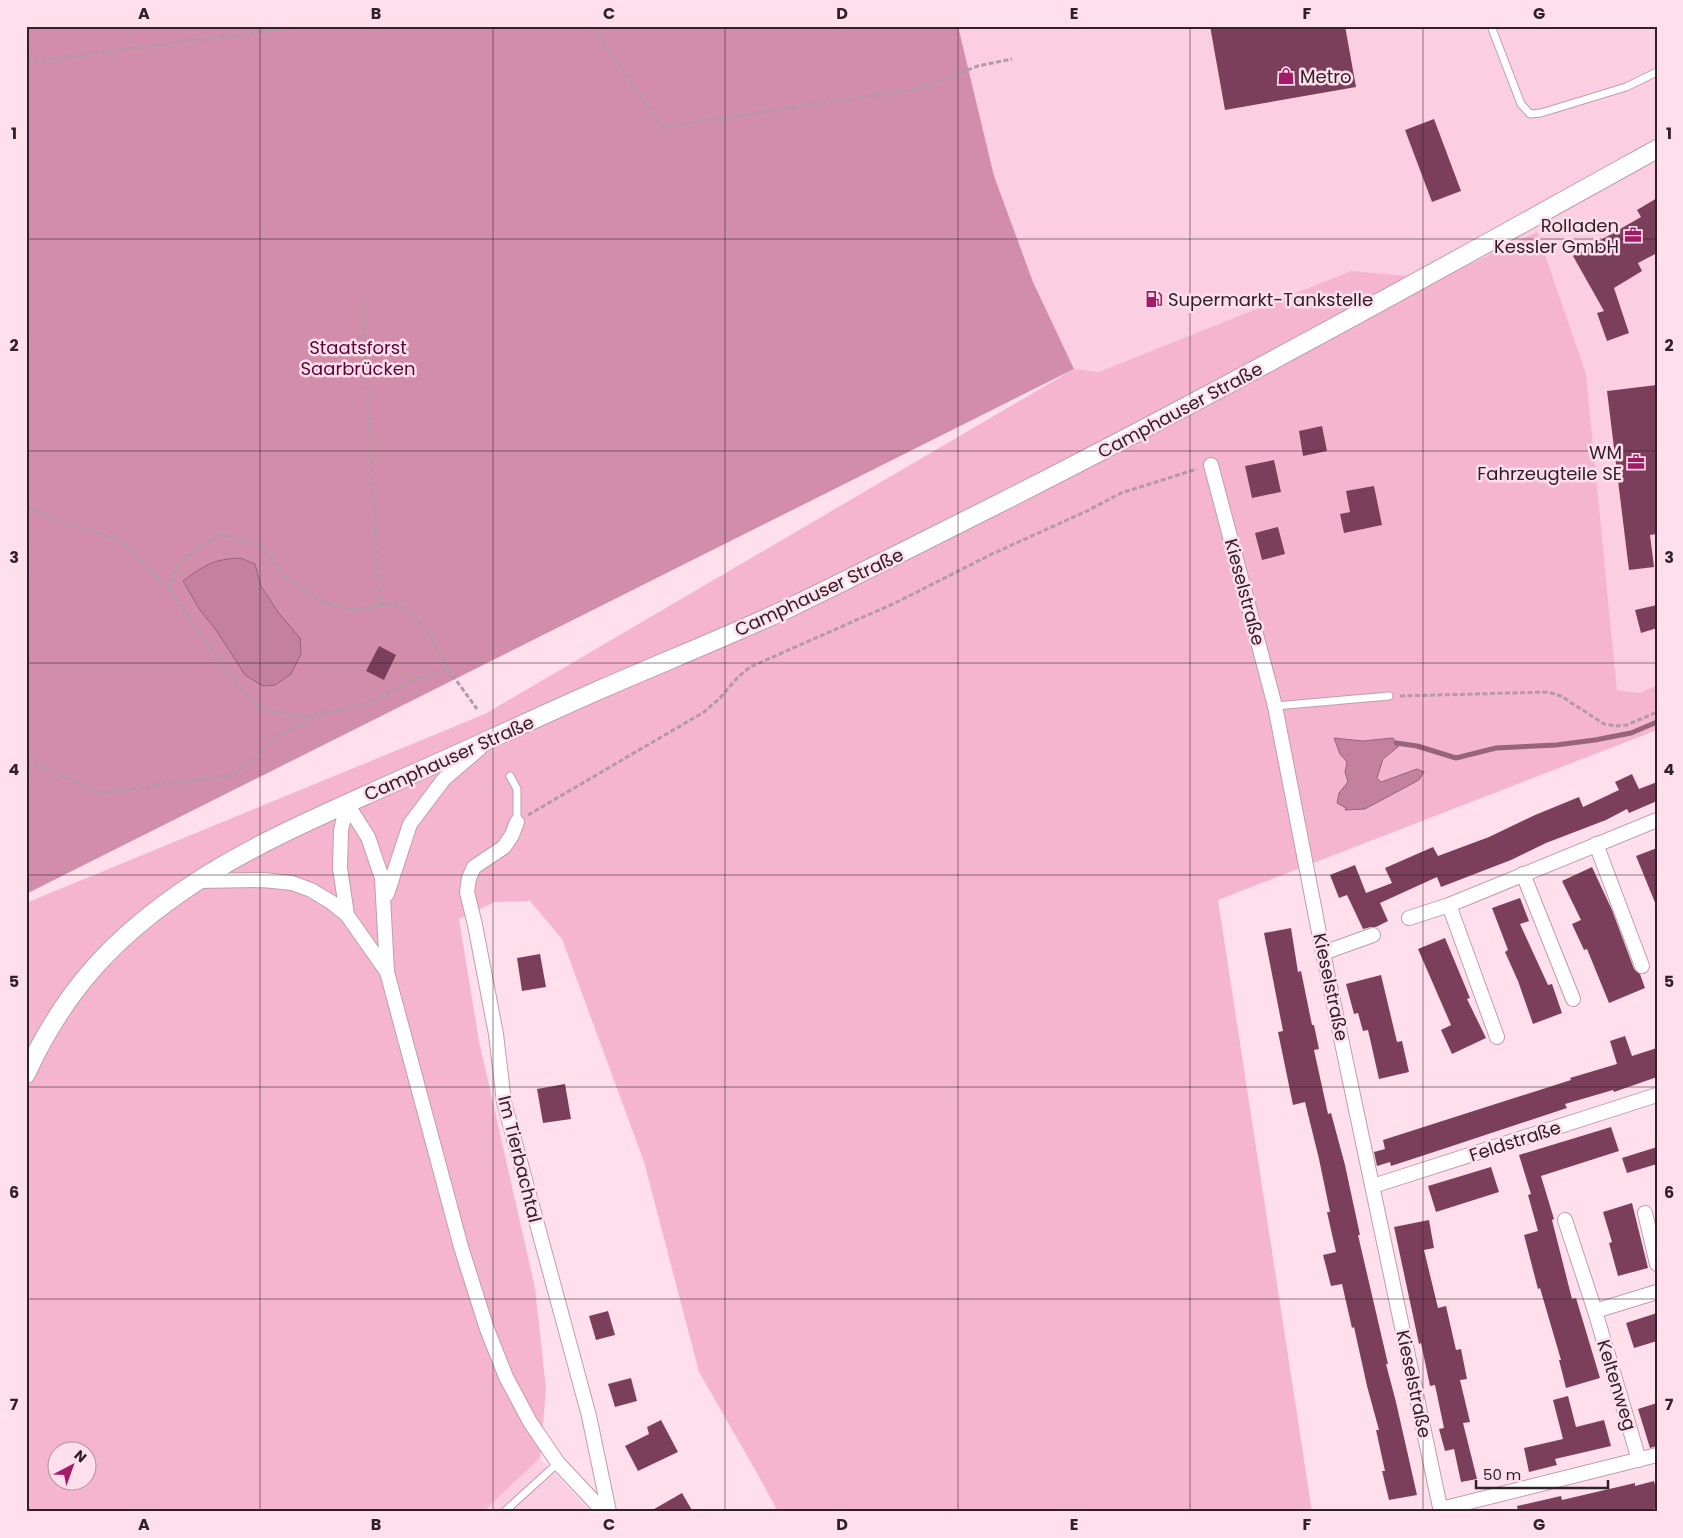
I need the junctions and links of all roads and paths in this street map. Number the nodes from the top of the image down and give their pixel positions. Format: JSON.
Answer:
{"nodes":[{"id":1,"x":307,"y":26,"type":"edge"},
{"id":2,"x":591,"y":26,"type":"edge"},
{"id":3,"x":1491,"y":26,"type":"edge"},
{"id":4,"x":1012,"y":59,"type":"dead end"},
{"id":5,"x":26,"y":62,"type":"edge"},
{"id":6,"x":1657,"y":72,"type":"edge"},
{"id":7,"x":1657,"y":149,"type":"edge"},
{"id":8,"x":362,"y":295,"type":"dead end"},
{"id":9,"x":1211,"y":465,"type":"joint"},
{"id":10,"x":26,"y":506,"type":"edge"},
{"id":11,"x":169,"y":589,"type":"junction"},
{"id":12,"x":380,"y":606,"type":"junction"},
{"id":13,"x":448,"y":669,"type":"junction"},
{"id":14,"x":1389,"y":696,"type":"joint"},
{"id":15,"x":1275,"y":706,"type":"junction"},
{"id":16,"x":477,"y":708,"type":"dead end"},
{"id":17,"x":1657,"y":712,"type":"edge"},
{"id":18,"x":319,"y":714,"type":"junction"},
{"id":19,"x":491,"y":739,"type":"junction"},
{"id":20,"x":26,"y":760,"type":"edge"},
{"id":21,"x":510,"y":776,"type":"dead end"},
{"id":22,"x":347,"y":804,"type":"junction"},
{"id":23,"x":1657,"y":820,"type":"edge"},
{"id":24,"x":517,"y":822,"type":"junction"},
{"id":25,"x":1596,"y":844,"type":"junction"},
{"id":26,"x":1523,"y":874,"type":"junction"},
{"id":27,"x":197,"y":881,"type":"junction"},
{"id":28,"x":384,"y":902,"type":"junction"},
{"id":29,"x":1449,"y":904,"type":"junction"},
{"id":30,"x":347,"y":915,"type":"junction"},
{"id":31,"x":1409,"y":918,"type":"dead end"},
{"id":32,"x":1373,"y":935,"type":"dead end"},
{"id":33,"x":1323,"y":953,"type":"junction"},
{"id":34,"x":1642,"y":966,"type":"dead end"},
{"id":35,"x":387,"y":972,"type":"junction"},
{"id":36,"x":1572,"y":999,"type":"dead end"},
{"id":37,"x":1497,"y":1037,"type":"dead end"},
{"id":38,"x":26,"y":1074,"type":"edge"},
{"id":39,"x":1657,"y":1095,"type":"edge"},
{"id":40,"x":1373,"y":1186,"type":"junction"},
{"id":41,"x":1645,"y":1213,"type":"dead end"},
{"id":42,"x":1565,"y":1220,"type":"dead end"},
{"id":43,"x":1657,"y":1264,"type":"edge"},
{"id":44,"x":1657,"y":1292,"type":"edge"},
{"id":45,"x":1595,"y":1311,"type":"junction"},
{"id":46,"x":1657,"y":1455,"type":"edge"},
{"id":47,"x":1640,"y":1460,"type":"junction"},
{"id":48,"x":558,"y":1463,"type":"junction"},
{"id":49,"x":1441,"y":1510,"type":"edge"},
{"id":50,"x":504,"y":1512,"type":"edge"},
{"id":51,"x":604,"y":1512,"type":"edge"},
{"id":52,"x":609,"y":1512,"type":"edge"}],
"edges":[{"from":1,"to":5,"type":"path"},
{"from":2,"to":4,"type":"path"},
{"from":3,"to":6,"type":"lane"},
{"from":7,"to":19,"type":"street","name":"Camphauser Straße"},
{"from":8,"to":12,"type":"path"},
{"from":9,"to":15,"type":"street","name":"Kieselstraße"},
{"from":9,"to":24,"type":"path"},
{"from":10,"to":11,"type":"path"},
{"from":11,"to":12,"type":"path"},
{"from":11,"to":18,"type":"path"},
{"from":12,"to":13,"type":"path"},
{"from":13,"to":16,"type":"path"},
{"from":13,"to":18,"type":"path"},
{"from":14,"to":15,"type":"lane"},
{"from":14,"to":17,"type":"path"},
{"from":15,"to":33,"type":"street","name":"Kieselstraße"},
{"from":18,"to":20,"type":"path"},
{"from":19,"to":22,"type":"street","name":"Camphauser Straße"},
{"from":19,"to":28,"type":"street"},
{"from":21,"to":24,"type":"lane"},
{"from":22,"to":27,"type":"street","name":"Camphauser Straße"},
{"from":22,"to":28,"type":"street"},
{"from":22,"to":30,"type":"street"},
{"from":23,"to":25,"type":"street"},
{"from":24,"to":52,"type":"street","name":"Im Tierbachtal"},
{"from":25,"to":26,"type":"street"},
{"from":25,"to":34,"type":"street"},
{"from":26,"to":29,"type":"street"},
{"from":26,"to":36,"type":"street"},
{"from":27,"to":30,"type":"street"},
{"from":27,"to":38,"type":"street","name":"Camphauser Straße"},
{"from":28,"to":35,"type":"street"},
{"from":29,"to":31,"type":"street"},
{"from":29,"to":37,"type":"street"},
{"from":30,"to":35,"type":"street"},
{"from":32,"to":33,"type":"street"},
{"from":33,"to":40,"type":"street","name":"Kieselstraße"},
{"from":35,"to":48,"type":"street"},
{"from":39,"to":40,"type":"street","name":"Feldstraße"},
{"from":40,"to":49,"type":"street","name":"Kieselstraße"},
{"from":41,"to":43,"type":"street"},
{"from":42,"to":45,"type":"street","name":"Keltenweg"},
{"from":44,"to":45,"type":"street"},
{"from":45,"to":47,"type":"street","name":"Keltenweg"},
{"from":46,"to":47,"type":"street"},
{"from":47,"to":49,"type":"street"},
{"from":48,"to":50,"type":"lane"},
{"from":48,"to":51,"type":"street"}]}
